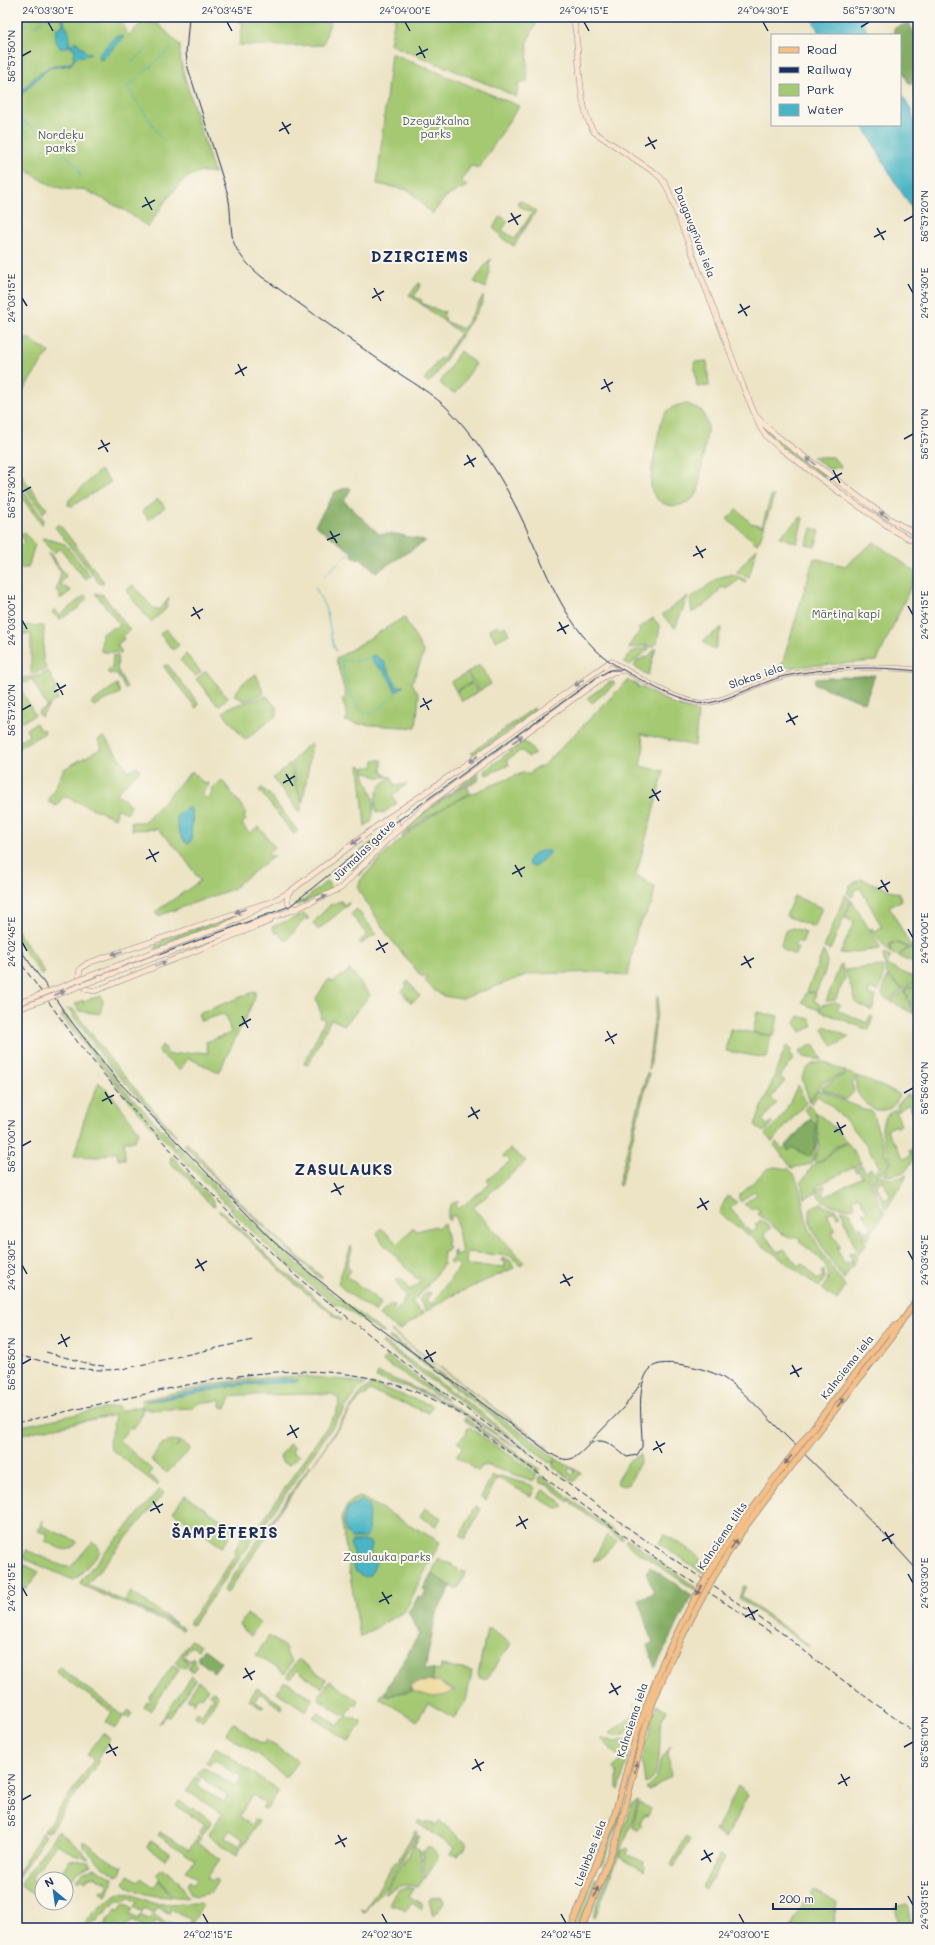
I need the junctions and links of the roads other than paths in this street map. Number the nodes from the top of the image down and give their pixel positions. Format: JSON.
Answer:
{"nodes":[{"id":1,"x":573,"y":17,"type":"edge"},
{"id":2,"x":754,"y":414,"type":"junction"},
{"id":3,"x":918,"y":534,"type":"edge"},
{"id":4,"x":918,"y":543,"type":"edge"},
{"id":5,"x":611,"y":661,"type":"joint"},
{"id":6,"x":625,"y":670,"type":"junction"},
{"id":7,"x":918,"y":670,"type":"edge"},
{"id":8,"x":388,"y":818,"type":"junction"},
{"id":9,"x":388,"y":839,"type":"junction"},
{"id":10,"x":288,"y":893,"type":"junction"},
{"id":11,"x":277,"y":899,"type":"junction"},
{"id":12,"x":296,"y":909,"type":"junction"},
{"id":13,"x":279,"y":915,"type":"junction"},
{"id":14,"x":19,"y":1003,"type":"edge"},
{"id":15,"x":17,"y":1010,"type":"edge"},
{"id":16,"x":918,"y":1298,"type":"edge"},
{"id":17,"x":815,"y":1431,"type":"joint"},
{"id":18,"x":666,"y":1663,"type":"junction"},
{"id":19,"x":624,"y":1785,"type":"joint"},
{"id":20,"x":632,"y":1787,"type":"joint"},
{"id":21,"x":597,"y":1864,"type":"junction"},
{"id":22,"x":606,"y":1867,"type":"junction"},
{"id":23,"x":592,"y":1875,"type":"junction"},
{"id":24,"x":601,"y":1879,"type":"junction"},
{"id":25,"x":571,"y":1928,"type":"edge"},
{"id":26,"x":582,"y":1928,"type":"edge"}],
"edges":[{"from":1,"to":2,"type":"main road","name":"Daugavgrīvas iela"},
{"from":3,"to":2,"type":"main road","name":"Daugavgrīvas iela","one_way":true},
{"from":2,"to":4,"type":"main road","name":"Daugavgrīvas iela"},
{"from":5,"to":6,"type":"main road","name":"Slokas iela"},
{"from":5,"to":8,"type":"main road","name":"Jūrmalas gatve","one_way":true},
{"from":6,"to":7,"type":"main road","name":"Slokas iela"},
{"from":9,"to":6,"type":"main road","name":"Jūrmalas gatve","one_way":true},
{"from":8,"to":9,"type":"main road"},
{"from":8,"to":10,"type":"main road","name":"Jūrmalas gatve","one_way":true},
{"from":12,"to":9,"type":"main road","name":"Jūrmalas gatve","one_way":true},
{"from":10,"to":11,"type":"main road","name":"Jūrmalas gatve"},
{"from":10,"to":12,"type":"main road"},
{"from":11,"to":13,"type":"main road","one_way":true},
{"from":11,"to":14,"type":"main road","name":"Jūrmalas gatve","bridge":true},
{"from":12,"to":13,"type":"main road","name":"Jūrmalas gatve"},
{"from":15,"to":13,"type":"main road","name":"Jūrmalas gatve","one_way":true,"bridge":true},
{"from":16,"to":17,"type":"main road","name":"Kalnciema iela"},
{"from":17,"to":18,"type":"main road","name":"Kalnciema tilts","bridge":true},
{"from":18,"to":19,"type":"main road","name":"Kalnciema iela"},
{"from":20,"to":18,"type":"main road","name":"Kalnciema iela","one_way":true},
{"from":19,"to":21,"type":"main road","name":"Lielirbes iela"},
{"from":20,"to":22,"type":"main road","name":"Lielirbes iela"},
{"from":21,"to":22,"type":"main road"},
{"from":21,"to":23,"type":"main road","name":"Lielirbes iela"},
{"from":22,"to":24,"type":"main road","name":"Lielirbes iela"},
{"from":23,"to":24,"type":"main road"},
{"from":23,"to":25,"type":"main road","name":"Lielirbes iela"},
{"from":26,"to":24,"type":"main road","name":"Lielirbes iela","one_way":true}]}
